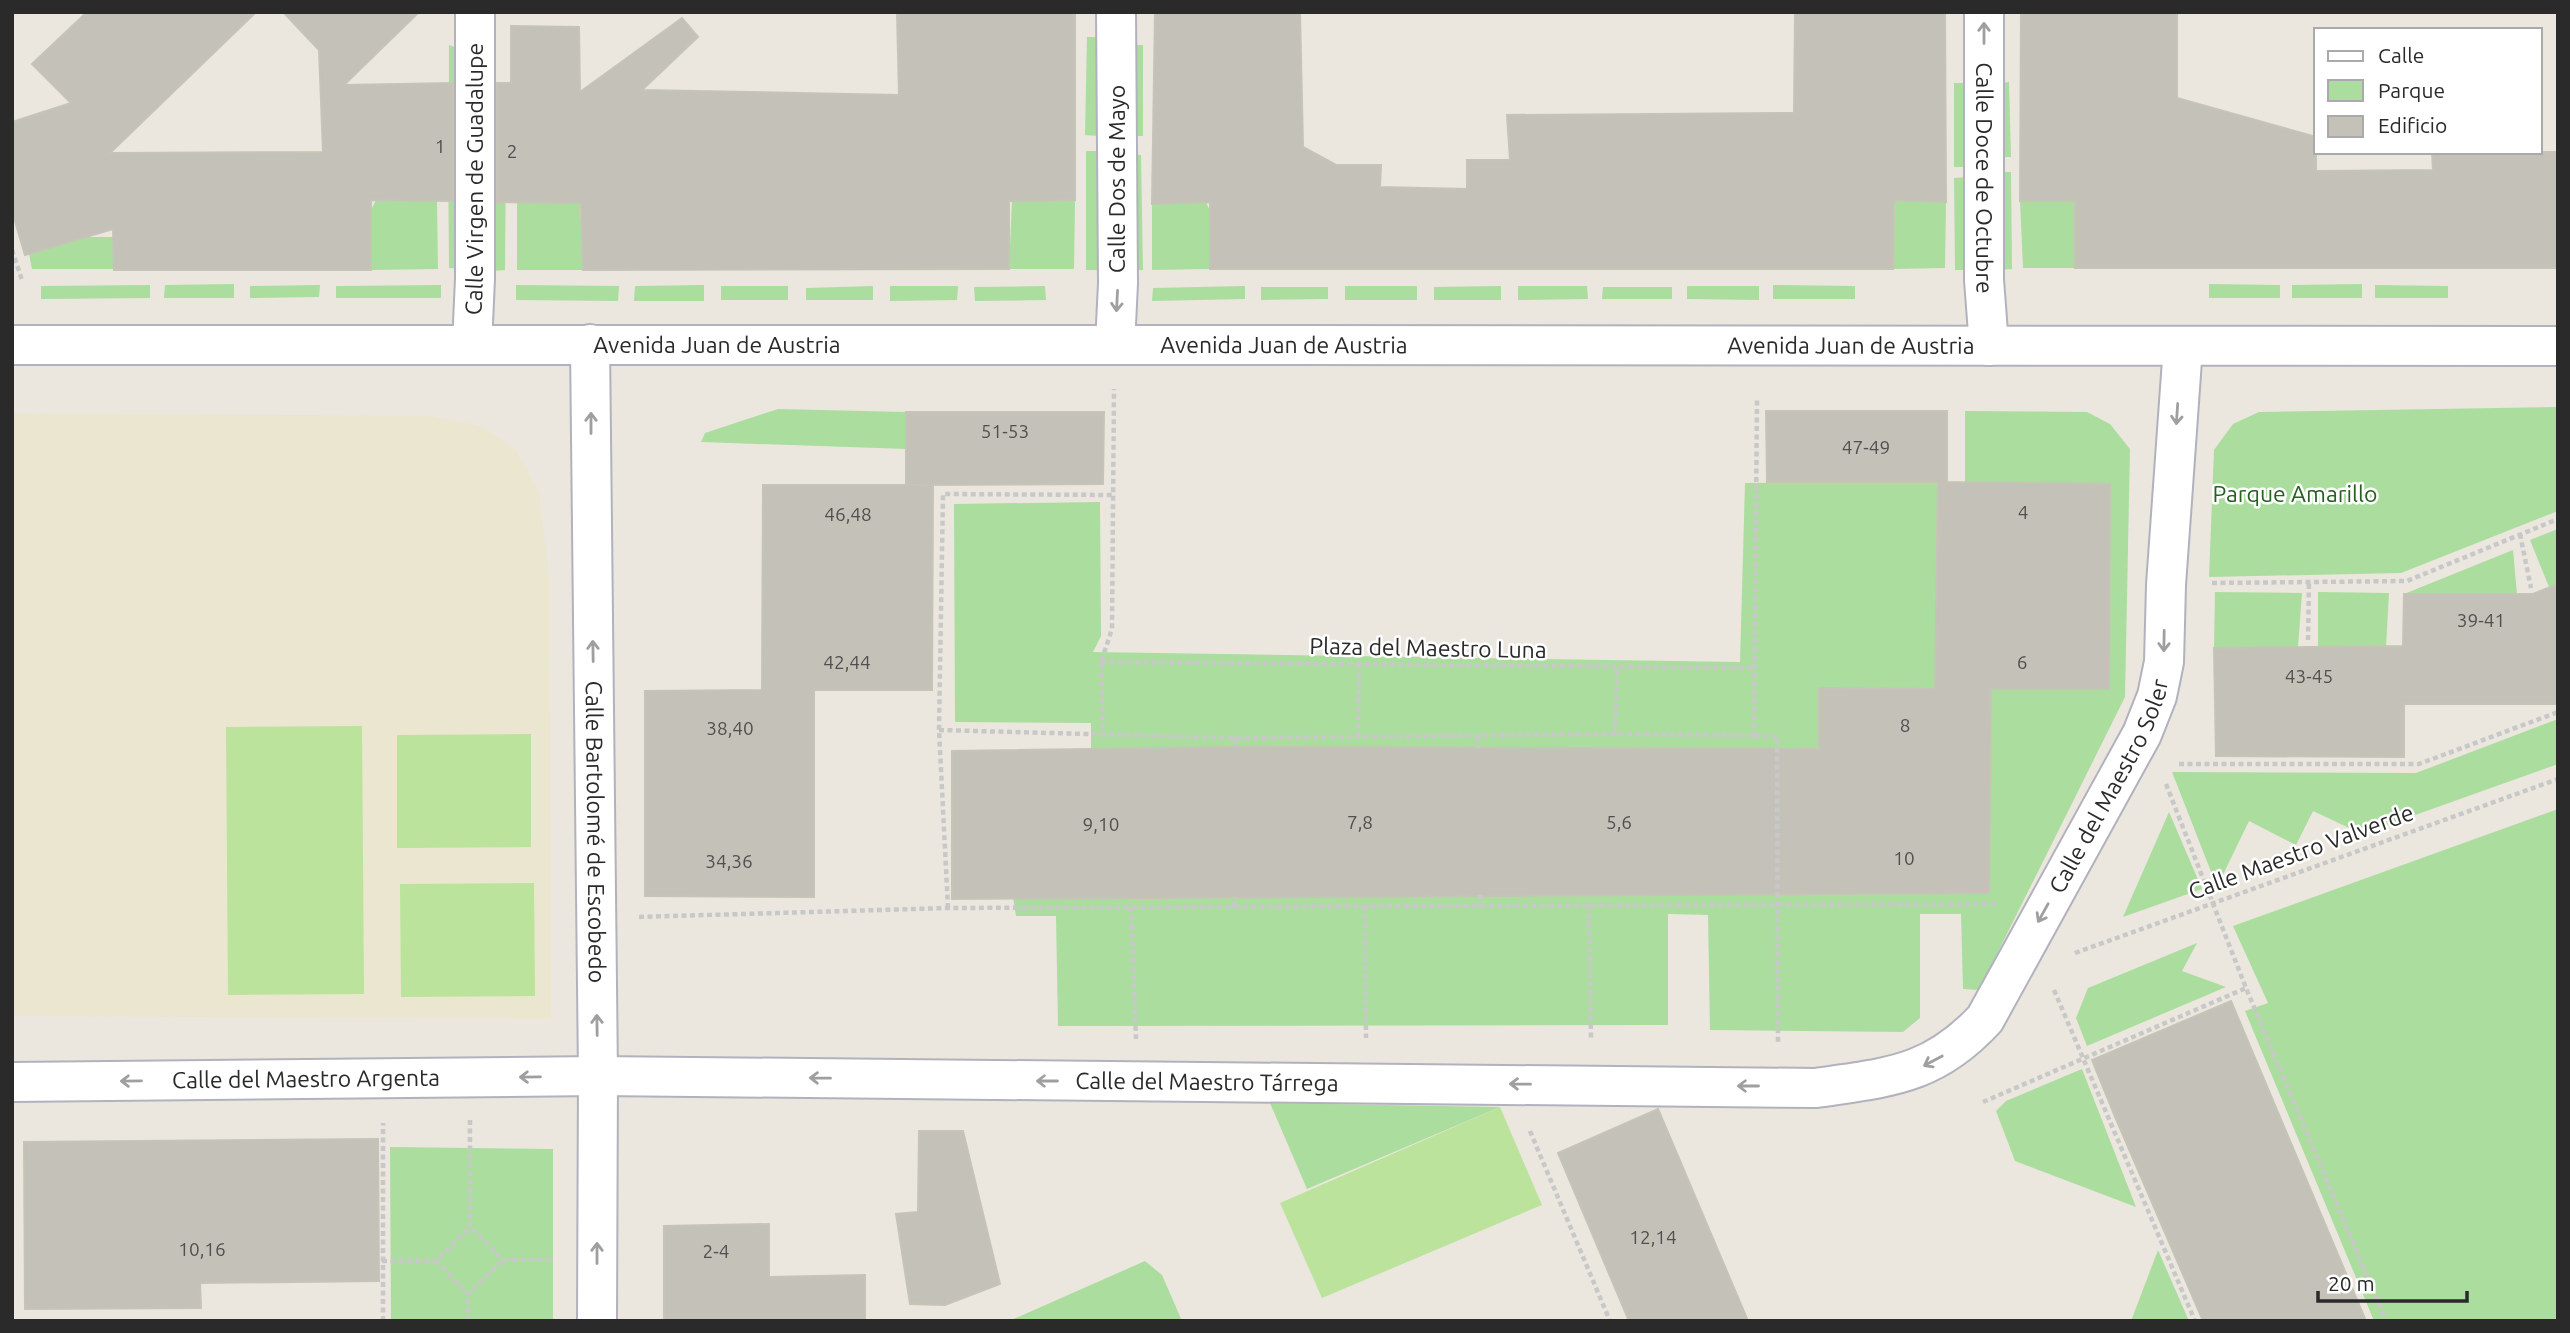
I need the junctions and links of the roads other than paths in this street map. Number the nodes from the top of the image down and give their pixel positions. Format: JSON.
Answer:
{"nodes":[{"id":1,"x":475,"y":12,"type":"edge"},
{"id":2,"x":1116,"y":12,"type":"edge"},
{"id":3,"x":1984,"y":12,"type":"edge"},
{"id":4,"x":590,"y":344,"type":"junction"},
{"id":5,"x":12,"y":345,"type":"edge"},
{"id":6,"x":472,"y":345,"type":"junction"},
{"id":7,"x":1115,"y":345,"type":"junction"},
{"id":8,"x":1989,"y":346,"type":"junction"},
{"id":9,"x":2183,"y":346,"type":"junction"},
{"id":10,"x":2558,"y":346,"type":"edge"},
{"id":11,"x":598,"y":1076,"type":"junction"},
{"id":12,"x":12,"y":1082,"type":"edge"},
{"id":13,"x":1816,"y":1088,"type":"joint"},
{"id":14,"x":597,"y":1321,"type":"edge"}],
"edges":[{"from":1,"to":6,"type":"street","name":"Calle Virgen de Guadalupe"},
{"from":2,"to":7,"type":"street","name":"Calle Dos de Mayo","one_way":true},
{"from":8,"to":3,"type":"street","name":"Calle Doce de Octubre","one_way":true},
{"from":4,"to":6,"type":"street","name":"Avenida Juan de Austria"},
{"from":4,"to":7,"type":"street","name":"Avenida Juan de Austria"},
{"from":11,"to":4,"type":"street","name":"Calle Bartolomé de Escobedo","one_way":true},
{"from":5,"to":6,"type":"street","name":"Avenida Juan de Austria"},
{"from":7,"to":8,"type":"street","name":"Avenida Juan de Austria"},
{"from":8,"to":9,"type":"street","name":"Avenida Juan de Austria"},
{"from":9,"to":10,"type":"street","name":"Avenida Juan de Austria"},
{"from":9,"to":13,"type":"street","name":"Calle del Maestro Soler","one_way":true},
{"from":11,"to":12,"type":"street","name":"Calle del Maestro Argenta","one_way":true},
{"from":13,"to":11,"type":"street","name":"Calle del Maestro Tárrega","one_way":true},
{"from":14,"to":11,"type":"street","name":"Calle Bartolomé de Escobedo","one_way":true}]}
